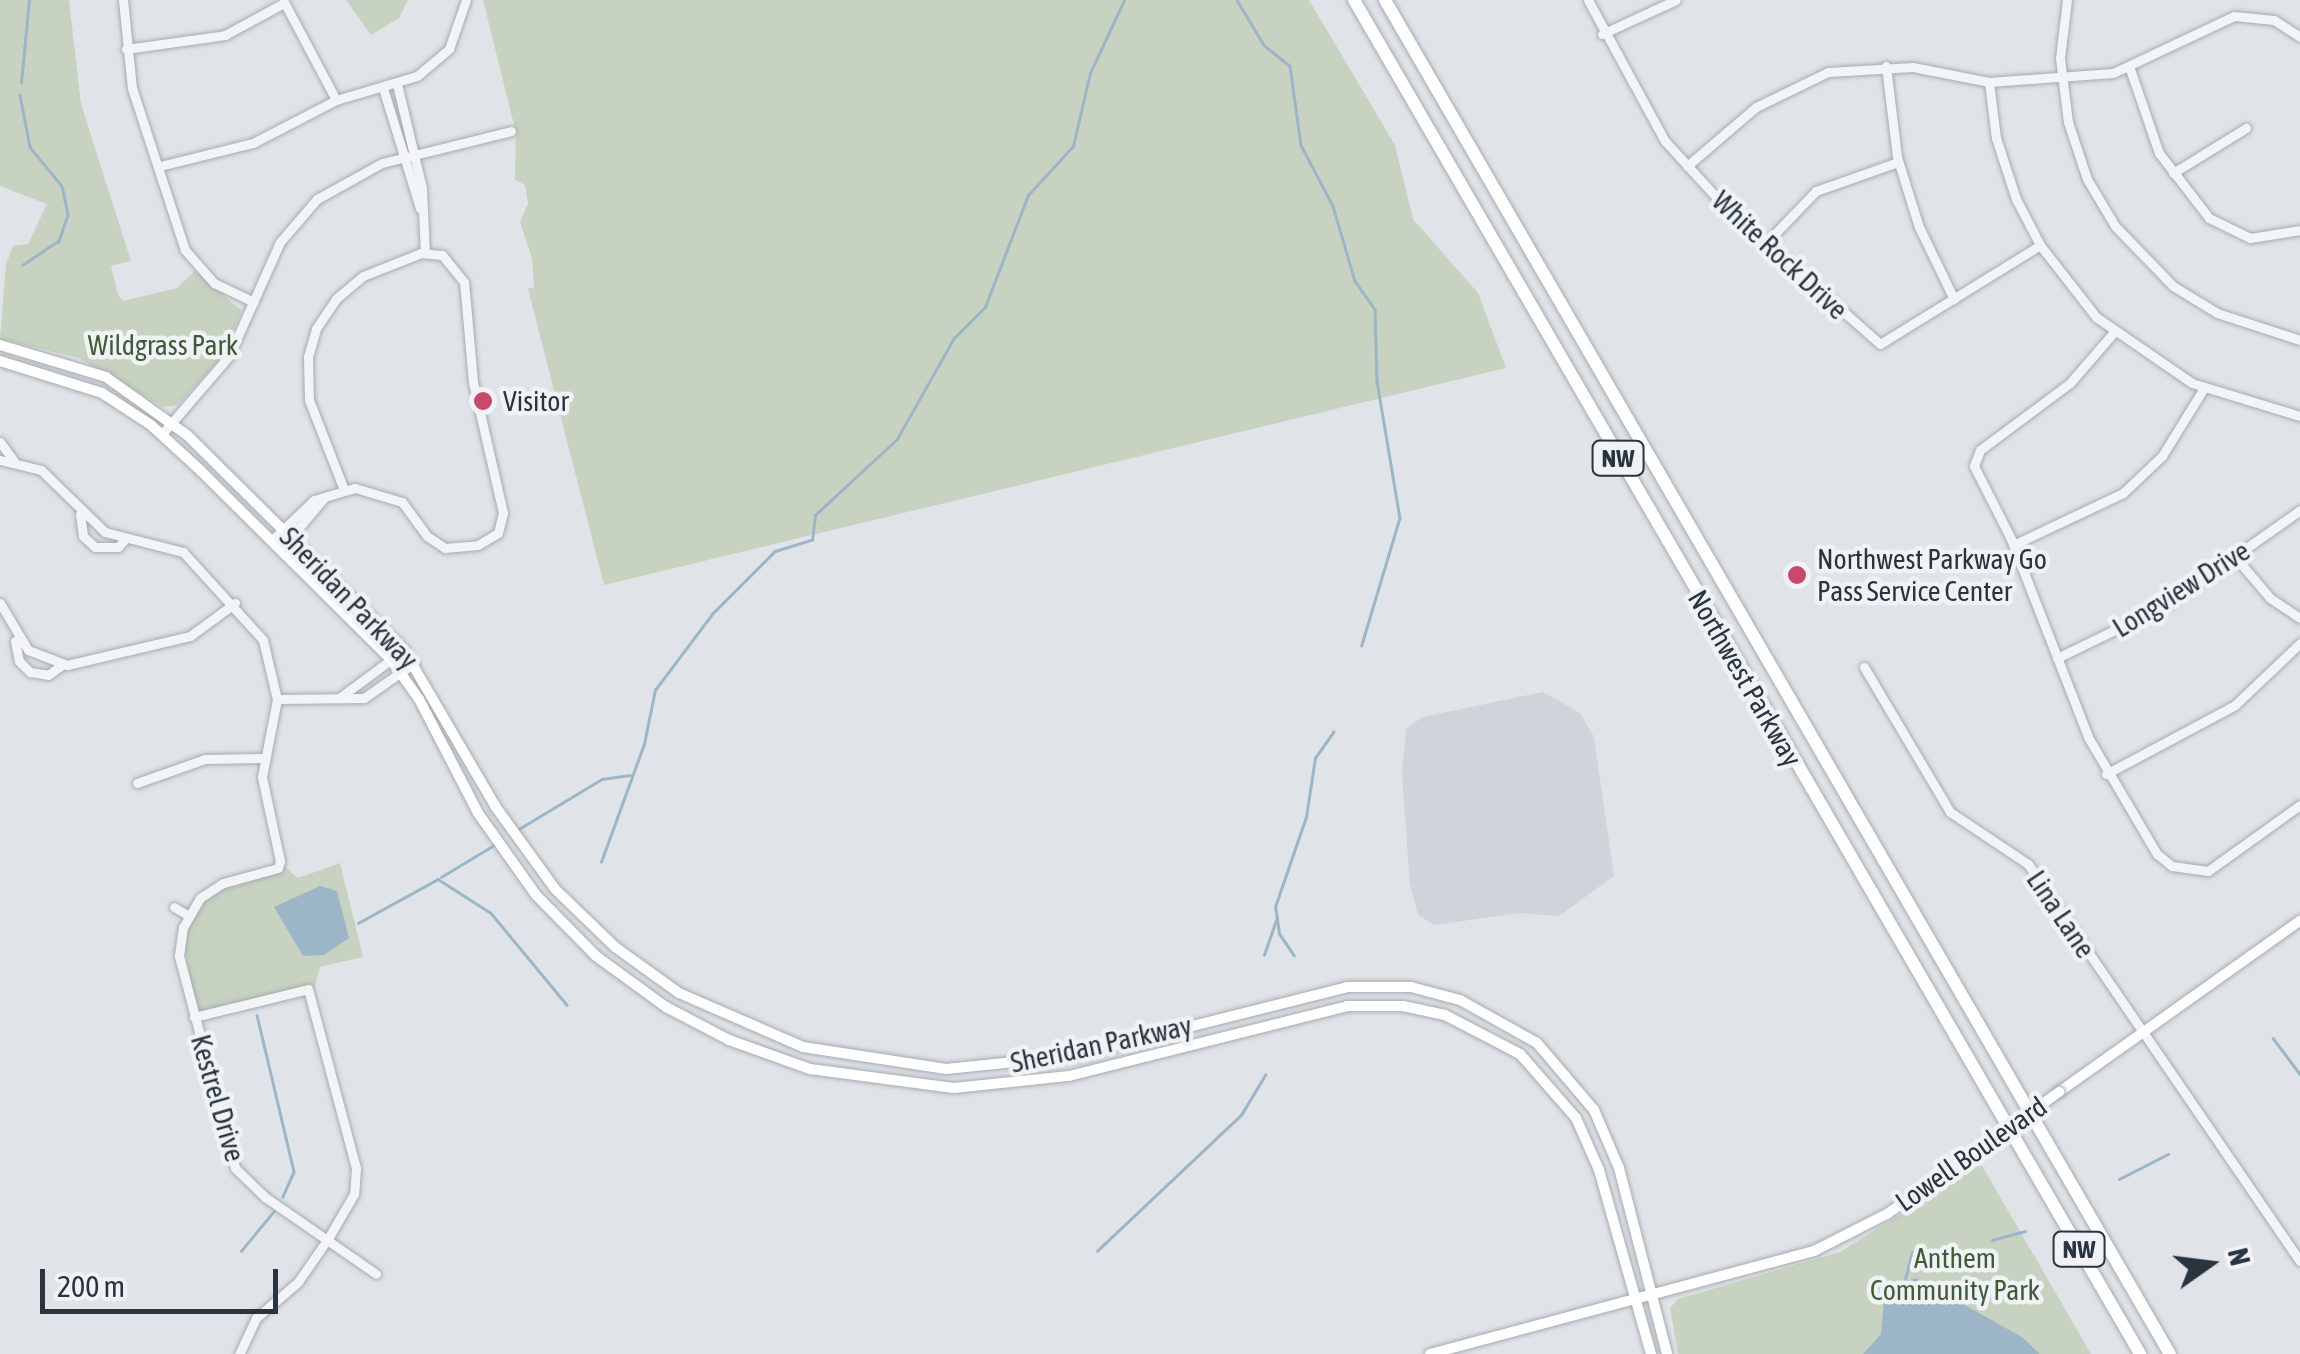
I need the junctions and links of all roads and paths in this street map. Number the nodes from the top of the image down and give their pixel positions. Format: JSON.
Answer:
{"nodes":[{"id":1,"x":124,"y":0,"type":"edge"},
{"id":2,"x":466,"y":0,"type":"edge"},
{"id":3,"x":1354,"y":0,"type":"edge"},
{"id":4,"x":1385,"y":0,"type":"edge"},
{"id":5,"x":1588,"y":0,"type":"edge"},
{"id":6,"x":1676,"y":0,"type":"edge"},
{"id":7,"x":2067,"y":0,"type":"edge"},
{"id":8,"x":283,"y":2,"type":"edge"},
{"id":9,"x":1602,"y":34,"type":"junction"},
{"id":10,"x":2300,"y":37,"type":"edge"},
{"id":11,"x":126,"y":49,"type":"junction"},
{"id":12,"x":1886,"y":66,"type":"junction"},
{"id":13,"x":2130,"y":68,"type":"junction"},
{"id":14,"x":2061,"y":77,"type":"junction"},
{"id":15,"x":1988,"y":82,"type":"junction"},
{"id":16,"x":397,"y":84,"type":"junction"},
{"id":17,"x":383,"y":88,"type":"junction"},
{"id":18,"x":336,"y":100,"type":"junction"},
{"id":19,"x":2246,"y":128,"type":"dead end"},
{"id":20,"x":511,"y":131,"type":"dead end"},
{"id":21,"x":407,"y":157,"type":"junction"},
{"id":22,"x":1898,"y":162,"type":"junction"},
{"id":23,"x":160,"y":166,"type":"junction"},
{"id":24,"x":1687,"y":166,"type":"junction"},
{"id":25,"x":2173,"y":172,"type":"junction"},
{"id":26,"x":2300,"y":230,"type":"edge"},
{"id":27,"x":1765,"y":244,"type":"junction"},
{"id":28,"x":2040,"y":245,"type":"junction"},
{"id":29,"x":425,"y":253,"type":"junction"},
{"id":30,"x":1954,"y":299,"type":"junction"},
{"id":31,"x":254,"y":302,"type":"junction"},
{"id":32,"x":2114,"y":332,"type":"junction"},
{"id":33,"x":2300,"y":340,"type":"edge"},
{"id":34,"x":0,"y":345,"type":"edge"},
{"id":35,"x":0,"y":361,"type":"edge"},
{"id":36,"x":2204,"y":388,"type":"junction"},
{"id":37,"x":2300,"y":416,"type":"edge"},
{"id":38,"x":172,"y":422,"type":"junction"},
{"id":39,"x":162,"y":434,"type":"junction"},
{"id":40,"x":0,"y":442,"type":"edge"},
{"id":41,"x":0,"y":460,"type":"edge"},
{"id":42,"x":14,"y":461,"type":"junction"},
{"id":43,"x":344,"y":490,"type":"junction"},
{"id":44,"x":324,"y":498,"type":"junction"},
{"id":45,"x":2300,"y":510,"type":"edge"},
{"id":46,"x":80,"y":514,"type":"junction"},
{"id":47,"x":283,"y":529,"type":"junction"},
{"id":48,"x":126,"y":538,"type":"junction"},
{"id":49,"x":292,"y":538,"type":"junction"},
{"id":50,"x":271,"y":540,"type":"junction"},
{"id":51,"x":2014,"y":545,"type":"junction"},
{"id":52,"x":280,"y":550,"type":"junction"},
{"id":53,"x":2236,"y":558,"type":"junction"},
{"id":54,"x":0,"y":603,"type":"edge"},
{"id":55,"x":235,"y":603,"type":"junction"},
{"id":56,"x":2300,"y":618,"type":"edge"},
{"id":57,"x":15,"y":638,"type":"junction"},
{"id":58,"x":2300,"y":644,"type":"edge"},
{"id":59,"x":404,"y":650,"type":"junction"},
{"id":60,"x":2057,"y":658,"type":"junction"},
{"id":61,"x":392,"y":661,"type":"junction"},
{"id":62,"x":414,"y":662,"type":"junction"},
{"id":63,"x":63,"y":664,"type":"junction"},
{"id":64,"x":1864,"y":667,"type":"dead end"},
{"id":65,"x":401,"y":672,"type":"junction"},
{"id":66,"x":339,"y":698,"type":"junction"},
{"id":67,"x":277,"y":699,"type":"junction"},
{"id":68,"x":263,"y":758,"type":"junction"},
{"id":69,"x":2106,"y":774,"type":"junction"},
{"id":70,"x":138,"y":782,"type":"dead end"},
{"id":71,"x":2300,"y":805,"type":"edge"},
{"id":72,"x":174,"y":907,"type":"dead end"},
{"id":73,"x":188,"y":916,"type":"junction"},
{"id":74,"x":2300,"y":921,"type":"edge"},
{"id":75,"x":194,"y":1017,"type":"junction"},
{"id":76,"x":2144,"y":1032,"type":"junction"},
{"id":77,"x":329,"y":1237,"type":"junction"},
{"id":78,"x":2300,"y":1261,"type":"edge"},
{"id":79,"x":376,"y":1274,"type":"dead end"},
{"id":80,"x":1652,"y":1294,"type":"junction"},
{"id":81,"x":1633,"y":1300,"type":"junction"},
{"id":82,"x":239,"y":1354,"type":"edge"},
{"id":83,"x":1430,"y":1354,"type":"edge"},
{"id":84,"x":1651,"y":1354,"type":"edge"},
{"id":85,"x":1668,"y":1354,"type":"edge"},
{"id":86,"x":2140,"y":1354,"type":"edge"},
{"id":87,"x":2170,"y":1354,"type":"edge"}],
"edges":[{"from":1,"to":11,"type":"street"},
{"from":2,"to":16,"type":"street"},
{"from":3,"to":86,"type":"highway","name":"Northwest Parkway","number":"NW"},
{"from":4,"to":87,"type":"highway","name":"Northwest Parkway","number":"NW"},
{"from":5,"to":9,"type":"street","name":"White Rock Drive"},
{"from":6,"to":9,"type":"street"},
{"from":7,"to":14,"type":"street"},
{"from":8,"to":11,"type":"street"},
{"from":8,"to":18,"type":"street"},
{"from":9,"to":24,"type":"street","name":"White Rock Drive"},
{"from":10,"to":13,"type":"street"},
{"from":11,"to":23,"type":"street"},
{"from":12,"to":15,"type":"street"},
{"from":12,"to":22,"type":"street"},
{"from":12,"to":24,"type":"street"},
{"from":13,"to":14,"type":"street"},
{"from":13,"to":25,"type":"street"},
{"from":14,"to":15,"type":"street"},
{"from":14,"to":33,"type":"street"},
{"from":15,"to":28,"type":"street"},
{"from":16,"to":17,"type":"street"},
{"from":16,"to":21,"type":"street"},
{"from":17,"to":18,"type":"street"},
{"from":17,"to":21,"type":"street"},
{"from":18,"to":23,"type":"street"},
{"from":19,"to":25,"type":"street"},
{"from":20,"to":21,"type":"street"},
{"from":21,"to":29,"type":"street"},
{"from":21,"to":31,"type":"street"},
{"from":22,"to":27,"type":"street"},
{"from":22,"to":30,"type":"street"},
{"from":23,"to":31,"type":"street"},
{"from":24,"to":27,"type":"street","name":"White Rock Drive"},
{"from":25,"to":26,"type":"street"},
{"from":27,"to":30,"type":"street","name":"White Rock Drive"},
{"from":28,"to":30,"type":"street","name":"White Rock Drive"},
{"from":28,"to":32,"type":"street"},
{"from":29,"to":43,"type":"street"},
{"from":29,"to":43,"type":"street"},
{"from":31,"to":38,"type":"street"},
{"from":32,"to":36,"type":"street"},
{"from":32,"to":51,"type":"street"},
{"from":34,"to":38,"type":"main road","name":"Sheridan Parkway"},
{"from":35,"to":39,"type":"main road","name":"Sheridan Parkway"},
{"from":36,"to":37,"type":"street"},
{"from":36,"to":51,"type":"street"},
{"from":38,"to":39,"type":"street"},
{"from":38,"to":47,"type":"main road","name":"Sheridan Parkway"},
{"from":39,"to":50,"type":"main road","name":"Sheridan Parkway"},
{"from":40,"to":42,"type":"street"},
{"from":41,"to":42,"type":"street"},
{"from":42,"to":46,"type":"street"},
{"from":43,"to":44,"type":"street"},
{"from":44,"to":47,"type":"street"},
{"from":44,"to":49,"type":"street"},
{"from":45,"to":53,"type":"street","name":"Longview Drive"},
{"from":46,"to":48,"type":"street"},
{"from":46,"to":48,"type":"street"},
{"from":47,"to":49,"type":"main road","name":"Sheridan Parkway"},
{"from":47,"to":50,"type":"street"},
{"from":48,"to":55,"type":"street"},
{"from":49,"to":52,"type":"street"},
{"from":49,"to":59,"type":"main road","name":"Sheridan Parkway"},
{"from":50,"to":52,"type":"main road","name":"Sheridan Parkway"},
{"from":51,"to":60,"type":"street"},
{"from":52,"to":61,"type":"main road","name":"Sheridan Parkway"},
{"from":53,"to":56,"type":"street"},
{"from":53,"to":60,"type":"street","name":"Longview Drive"},
{"from":54,"to":57,"type":"street"},
{"from":55,"to":63,"type":"street"},
{"from":55,"to":67,"type":"street"},
{"from":57,"to":63,"type":"street"},
{"from":57,"to":63,"type":"street"},
{"from":58,"to":69,"type":"street"},
{"from":59,"to":61,"type":"street"},
{"from":59,"to":62,"type":"main road","name":"Sheridan Parkway"},
{"from":60,"to":69,"type":"street"},
{"from":61,"to":65,"type":"main road","name":"Sheridan Parkway"},
{"from":61,"to":66,"type":"street"},
{"from":62,"to":65,"type":"street"},
{"from":62,"to":80,"type":"main road","name":"Sheridan Parkway"},
{"from":64,"to":76,"type":"street","name":"Lina Lane"},
{"from":65,"to":66,"type":"street"},
{"from":65,"to":81,"type":"main road","name":"Sheridan Parkway"},
{"from":66,"to":67,"type":"street"},
{"from":67,"to":68,"type":"street"},
{"from":68,"to":70,"type":"street"},
{"from":68,"to":73,"type":"street"},
{"from":69,"to":71,"type":"street"},
{"from":72,"to":73,"type":"street"},
{"from":73,"to":75,"type":"street","name":"Kestrel Drive"},
{"from":74,"to":76,"type":"main road","name":"Lowell Boulevard"},
{"from":75,"to":77,"type":"street","name":"Kestrel Drive"},
{"from":75,"to":77,"type":"street"},
{"from":76,"to":78,"type":"street","name":"Lina Lane"},
{"from":76,"to":80,"type":"main road","name":"Lowell Boulevard","bridge":true},
{"from":77,"to":79,"type":"street","name":"Kestrel Drive"},
{"from":77,"to":82,"type":"street"},
{"from":80,"to":81,"type":"main road","name":"Lowell Boulevard"},
{"from":80,"to":85,"type":"main road","name":"Sheridan Parkway"},
{"from":81,"to":83,"type":"main road","name":"Lowell Boulevard"},
{"from":81,"to":84,"type":"main road","name":"Sheridan Parkway"}]}
